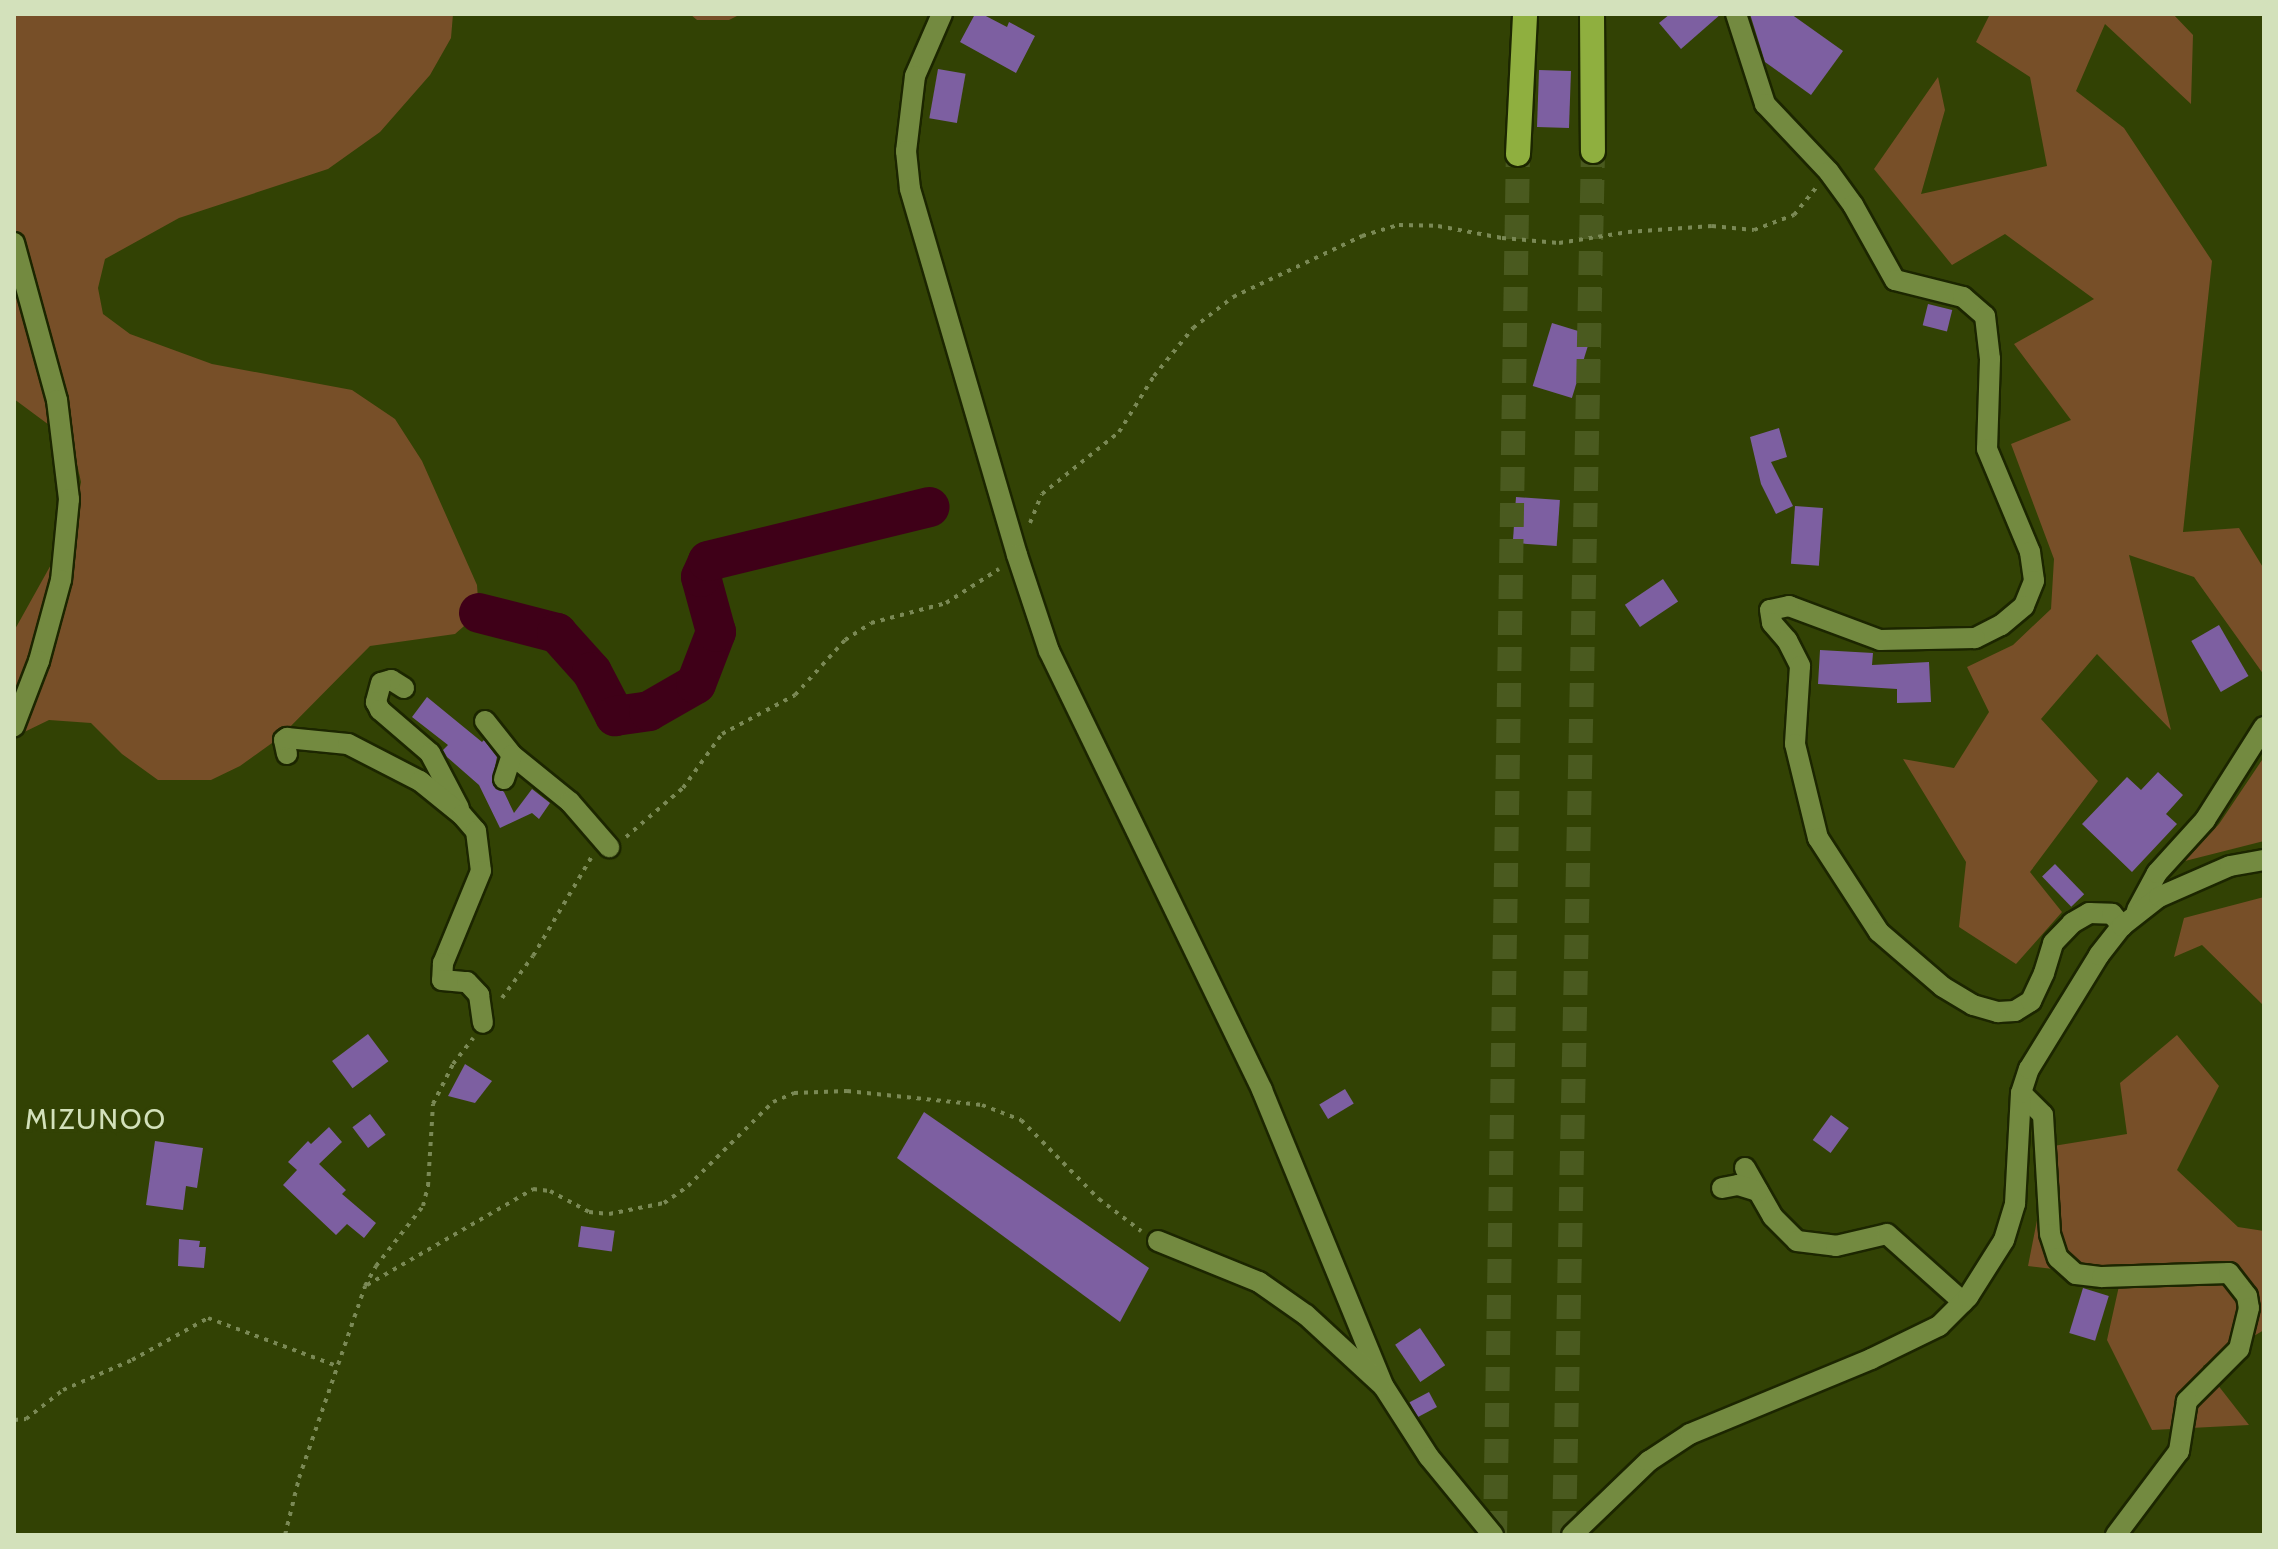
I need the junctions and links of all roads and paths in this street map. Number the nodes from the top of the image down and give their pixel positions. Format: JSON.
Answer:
{"nodes":[{"id":1,"x":942,"y":14,"type":"edge"},
{"id":2,"x":1525,"y":14,"type":"edge"},
{"id":3,"x":1592,"y":14,"type":"edge"},
{"id":4,"x":1736,"y":14,"type":"edge"},
{"id":5,"x":1593,"y":151,"type":"tunnel mouth"},
{"id":6,"x":1518,"y":154,"type":"tunnel mouth"},
{"id":7,"x":1829,"y":172,"type":"junction"},
{"id":8,"x":14,"y":243,"type":"edge"},
{"id":9,"x":1017,"y":555,"type":"junction"},
{"id":10,"x":404,"y":688,"type":"dead end"},
{"id":11,"x":485,"y":721,"type":"dead end"},
{"id":12,"x":14,"y":726,"type":"edge"},
{"id":13,"x":2264,"y":727,"type":"edge"},
{"id":14,"x":287,"y":754,"type":"dead end"},
{"id":15,"x":512,"y":755,"type":"junction"},
{"id":16,"x":504,"y":779,"type":"dead end"},
{"id":17,"x":462,"y":815,"type":"junction"},
{"id":18,"x":609,"y":847,"type":"junction"},
{"id":19,"x":2264,"y":860,"type":"edge"},
{"id":20,"x":2127,"y":922,"type":"junction"},
{"id":21,"x":483,"y":1023,"type":"junction"},
{"id":22,"x":2021,"y":1093,"type":"junction"},
{"id":23,"x":1745,"y":1168,"type":"dead end"},
{"id":24,"x":1722,"y":1188,"type":"dead end"},
{"id":25,"x":1758,"y":1191,"type":"junction"},
{"id":26,"x":1158,"y":1241,"type":"joint"},
{"id":27,"x":365,"y":1286,"type":"junction"},
{"id":28,"x":1963,"y":1302,"type":"junction"},
{"id":29,"x":337,"y":1366,"type":"junction"},
{"id":30,"x":1384,"y":1387,"type":"junction"},
{"id":31,"x":14,"y":1420,"type":"edge"},
{"id":32,"x":285,"y":1535,"type":"edge"},
{"id":33,"x":1493,"y":1535,"type":"edge"},
{"id":34,"x":1572,"y":1535,"type":"edge"},
{"id":35,"x":2116,"y":1535,"type":"edge"}],
"edges":[{"from":1,"to":9,"type":"street"},
{"from":2,"to":6,"type":"highway"},
{"from":3,"to":5,"type":"highway"},
{"from":4,"to":7,"type":"street"},
{"from":7,"to":9,"type":"path"},
{"from":7,"to":20,"type":"street"},
{"from":8,"to":12,"type":"street"},
{"from":9,"to":18,"type":"path"},
{"from":9,"to":30,"type":"street"},
{"from":10,"to":17,"type":"street"},
{"from":11,"to":15,"type":"street"},
{"from":13,"to":20,"type":"street"},
{"from":14,"to":17,"type":"street"},
{"from":15,"to":16,"type":"street"},
{"from":15,"to":18,"type":"street"},
{"from":17,"to":21,"type":"street"},
{"from":18,"to":21,"type":"path"},
{"from":19,"to":20,"type":"street"},
{"from":20,"to":22,"type":"street"},
{"from":21,"to":27,"type":"path"},
{"from":22,"to":28,"type":"street"},
{"from":22,"to":35,"type":"street"},
{"from":23,"to":25,"type":"street"},
{"from":24,"to":25,"type":"street"},
{"from":25,"to":28,"type":"street"},
{"from":26,"to":27,"type":"path"},
{"from":26,"to":30,"type":"street"},
{"from":27,"to":29,"type":"path"},
{"from":28,"to":34,"type":"street"},
{"from":29,"to":31,"type":"path"},
{"from":29,"to":32,"type":"path"},
{"from":30,"to":33,"type":"street"}]}
